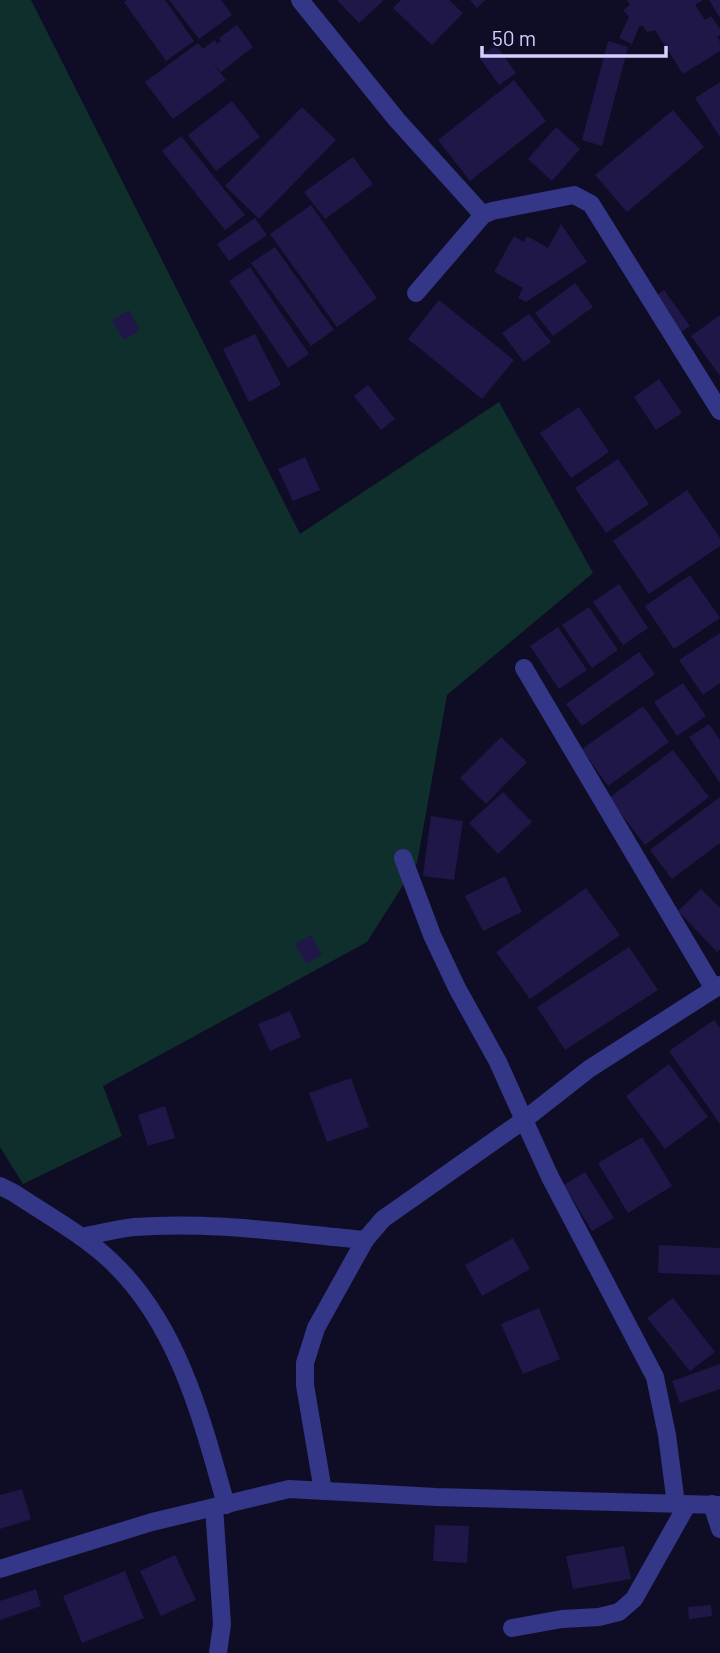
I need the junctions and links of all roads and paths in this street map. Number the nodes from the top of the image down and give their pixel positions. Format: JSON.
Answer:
{"nodes":[{"id":1,"x":300,"y":0,"type":"edge"},
{"id":2,"x":484,"y":215,"type":"junction"},
{"id":3,"x":416,"y":293,"type":"dead end"},
{"id":4,"x":720,"y":411,"type":"edge"},
{"id":5,"x":524,"y":668,"type":"dead end"},
{"id":6,"x":403,"y":858,"type":"dead end"},
{"id":7,"x":717,"y":987,"type":"edge"},
{"id":8,"x":524,"y":1120,"type":"junction"},
{"id":9,"x":0,"y":1186,"type":"edge"},
{"id":10,"x":81,"y":1237,"type":"junction"},
{"id":11,"x":365,"y":1240,"type":"junction"},
{"id":12,"x":323,"y":1491,"type":"junction"},
{"id":13,"x":682,"y":1504,"type":"junction"},
{"id":14,"x":716,"y":1505,"type":"edge"},
{"id":15,"x":220,"y":1506,"type":"junction"},
{"id":16,"x":720,"y":1529,"type":"edge"},
{"id":17,"x":0,"y":1569,"type":"edge"},
{"id":18,"x":512,"y":1628,"type":"dead end"},
{"id":19,"x":218,"y":1653,"type":"edge"}],
"edges":[{"from":1,"to":2,"type":"street"},
{"from":2,"to":3,"type":"street"},
{"from":2,"to":4,"type":"street"},
{"from":5,"to":7,"type":"street"},
{"from":6,"to":8,"type":"street"},
{"from":7,"to":8,"type":"street"},
{"from":8,"to":11,"type":"street"},
{"from":8,"to":13,"type":"street"},
{"from":9,"to":10,"type":"street"},
{"from":10,"to":11,"type":"street"},
{"from":10,"to":15,"type":"street"},
{"from":11,"to":12,"type":"street"},
{"from":12,"to":13,"type":"street"},
{"from":12,"to":15,"type":"street"},
{"from":13,"to":14,"type":"street"},
{"from":13,"to":18,"type":"street"},
{"from":14,"to":16,"type":"street"},
{"from":15,"to":17,"type":"street"},
{"from":15,"to":19,"type":"street"}]}
